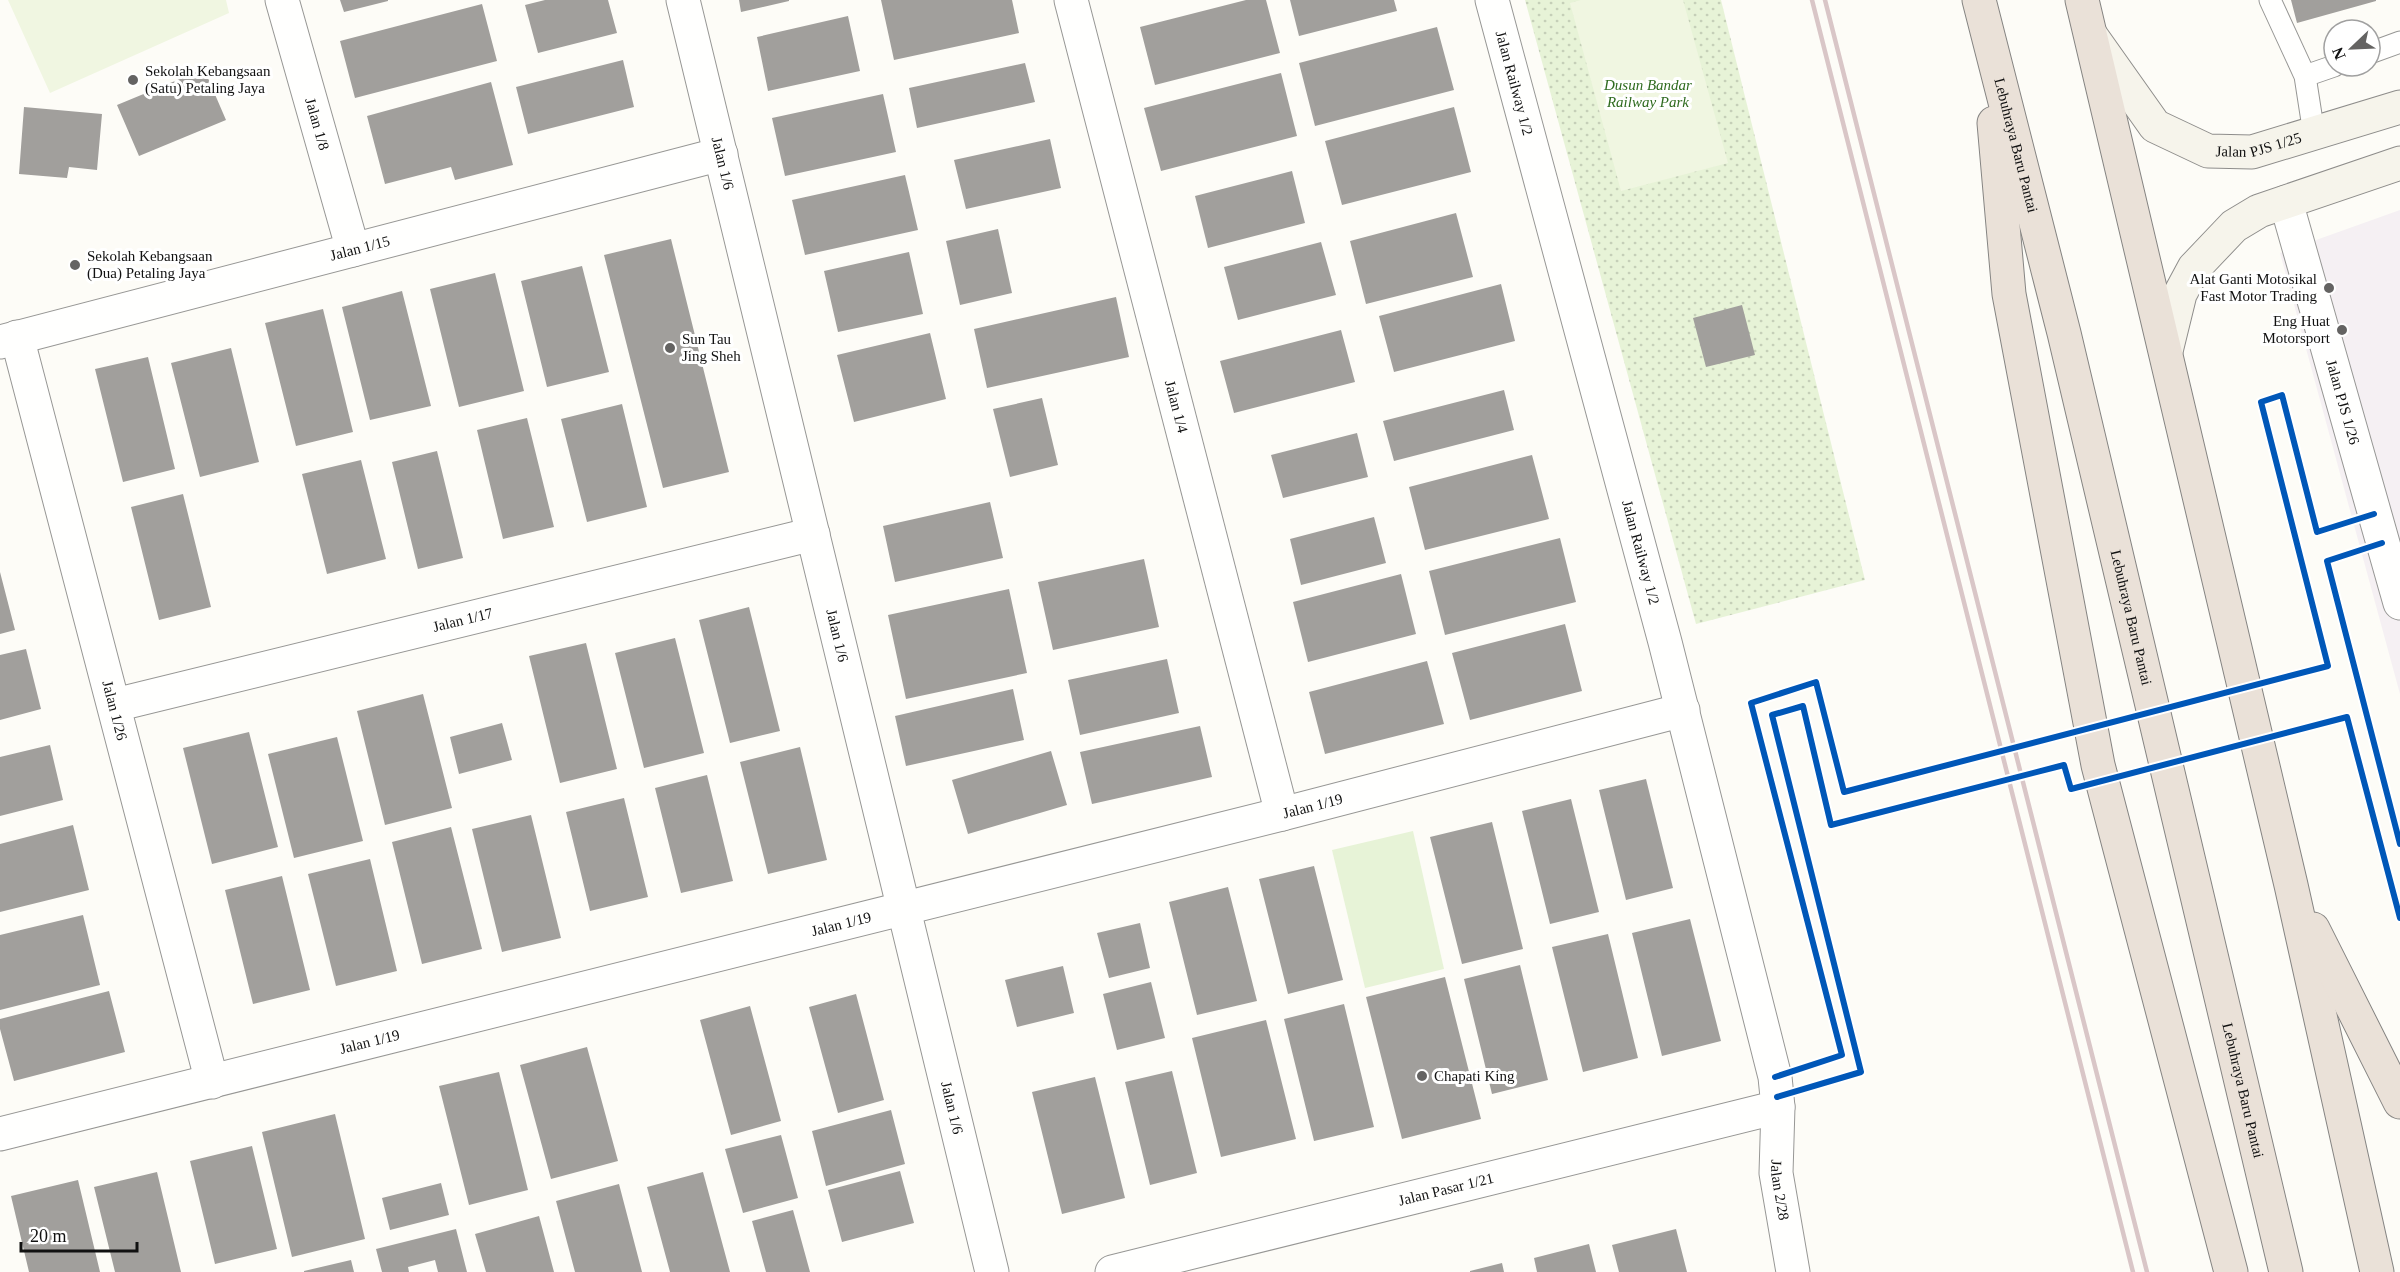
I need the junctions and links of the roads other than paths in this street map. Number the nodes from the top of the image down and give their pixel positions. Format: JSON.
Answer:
{"nodes":[{"id":1,"x":282,"y":0,"type":"edge"},
{"id":2,"x":682,"y":0,"type":"edge"},
{"id":3,"x":1071,"y":0,"type":"edge"},
{"id":4,"x":1492,"y":0,"type":"edge"},
{"id":5,"x":2082,"y":0,"type":"edge"},
{"id":6,"x":2270,"y":0,"type":"edge"},
{"id":7,"x":1982,"y":13,"type":"edge"},
{"id":8,"x":2092,"y":37,"type":"junction"},
{"id":9,"x":2400,"y":42,"type":"edge"},
{"id":10,"x":2382,"y":49,"type":"edge"},
{"id":11,"x":2322,"y":70,"type":"edge"},
{"id":12,"x":2305,"y":76,"type":"junction"},
{"id":13,"x":2400,"y":107,"type":"edge"},
{"id":14,"x":2314,"y":134,"type":"junction"},
{"id":15,"x":721,"y":154,"type":"junction"},
{"id":16,"x":2400,"y":163,"type":"edge"},
{"id":17,"x":2286,"y":201,"type":"junction"},
{"id":18,"x":353,"y":250,"type":"junction"},
{"id":19,"x":8,"y":339,"type":"edge"},
{"id":20,"x":2166,"y":351,"type":"junction"},
{"id":21,"x":813,"y":534,"type":"junction"},
{"id":22,"x":2400,"y":603,"type":"edge"},
{"id":23,"x":115,"y":705,"type":"junction"},
{"id":24,"x":1683,"y":710,"type":"junction"},
{"id":25,"x":1282,"y":814,"type":"junction"},
{"id":26,"x":2291,"y":885,"type":"junction"},
{"id":27,"x":903,"y":908,"type":"junction"},
{"id":28,"x":212,"y":1082,"type":"junction"},
{"id":29,"x":2400,"y":1102,"type":"edge"},
{"id":30,"x":1778,"y":1107,"type":"junction"},
{"id":31,"x":0,"y":1134,"type":"edge"},
{"id":32,"x":992,"y":1272,"type":"edge"},
{"id":33,"x":1112,"y":1272,"type":"edge"},
{"id":34,"x":1793,"y":1272,"type":"edge"},
{"id":35,"x":2231,"y":1272,"type":"edge"},
{"id":36,"x":2286,"y":1272,"type":"edge"},
{"id":37,"x":2377,"y":1272,"type":"edge"}],
"edges":[{"from":1,"to":18,"type":"street","name":"Jalan 1/8"},
{"from":2,"to":15,"type":"street","name":"Jalan 1/6"},
{"from":3,"to":25,"type":"street","name":"Jalan 1/4"},
{"from":4,"to":24,"type":"street","name":"Jalan Railway 1/2"},
{"from":5,"to":8,"type":"highway"},
{"from":6,"to":12,"type":"lane"},
{"from":7,"to":35,"type":"highway"},
{"from":7,"to":36,"type":"highway","name":"Lebuhraya Baru Pantai"},
{"from":8,"to":14,"type":"main road","name":"Jalan PJS 1/25"},
{"from":8,"to":20,"type":"highway"},
{"from":9,"to":10,"type":"lane"},
{"from":11,"to":12,"type":"lane"},
{"from":12,"to":14,"type":"lane"},
{"from":13,"to":14,"type":"main road","name":"Jalan PJS 1/25"},
{"from":15,"to":18,"type":"street","name":"Jalan 1/15"},
{"from":15,"to":21,"type":"street","name":"Jalan 1/6"},
{"from":16,"to":17,"type":"main road"},
{"from":17,"to":20,"type":"main road"},
{"from":17,"to":22,"type":"street","name":"Jalan PJS 1/26"},
{"from":18,"to":19,"type":"street","name":"Jalan 1/15"},
{"from":19,"to":23,"type":"street","name":"Jalan 1/26"},
{"from":20,"to":26,"type":"highway"},
{"from":21,"to":23,"type":"street","name":"Jalan 1/17"},
{"from":21,"to":27,"type":"street","name":"Jalan 1/6"},
{"from":23,"to":28,"type":"street","name":"Jalan 1/26"},
{"from":24,"to":25,"type":"street","name":"Jalan 1/19"},
{"from":24,"to":30,"type":"street","name":"Jalan Railway 1/2"},
{"from":25,"to":27,"type":"street","name":"Jalan 1/19"},
{"from":26,"to":29,"type":"highway"},
{"from":26,"to":37,"type":"highway"},
{"from":27,"to":28,"type":"street","name":"Jalan 1/19"},
{"from":27,"to":32,"type":"street","name":"Jalan 1/6"},
{"from":28,"to":31,"type":"street","name":"Jalan 1/19"},
{"from":30,"to":33,"type":"street","name":"Jalan Pasar 1/21"},
{"from":30,"to":34,"type":"street","name":"Jalan 2/28"}]}
